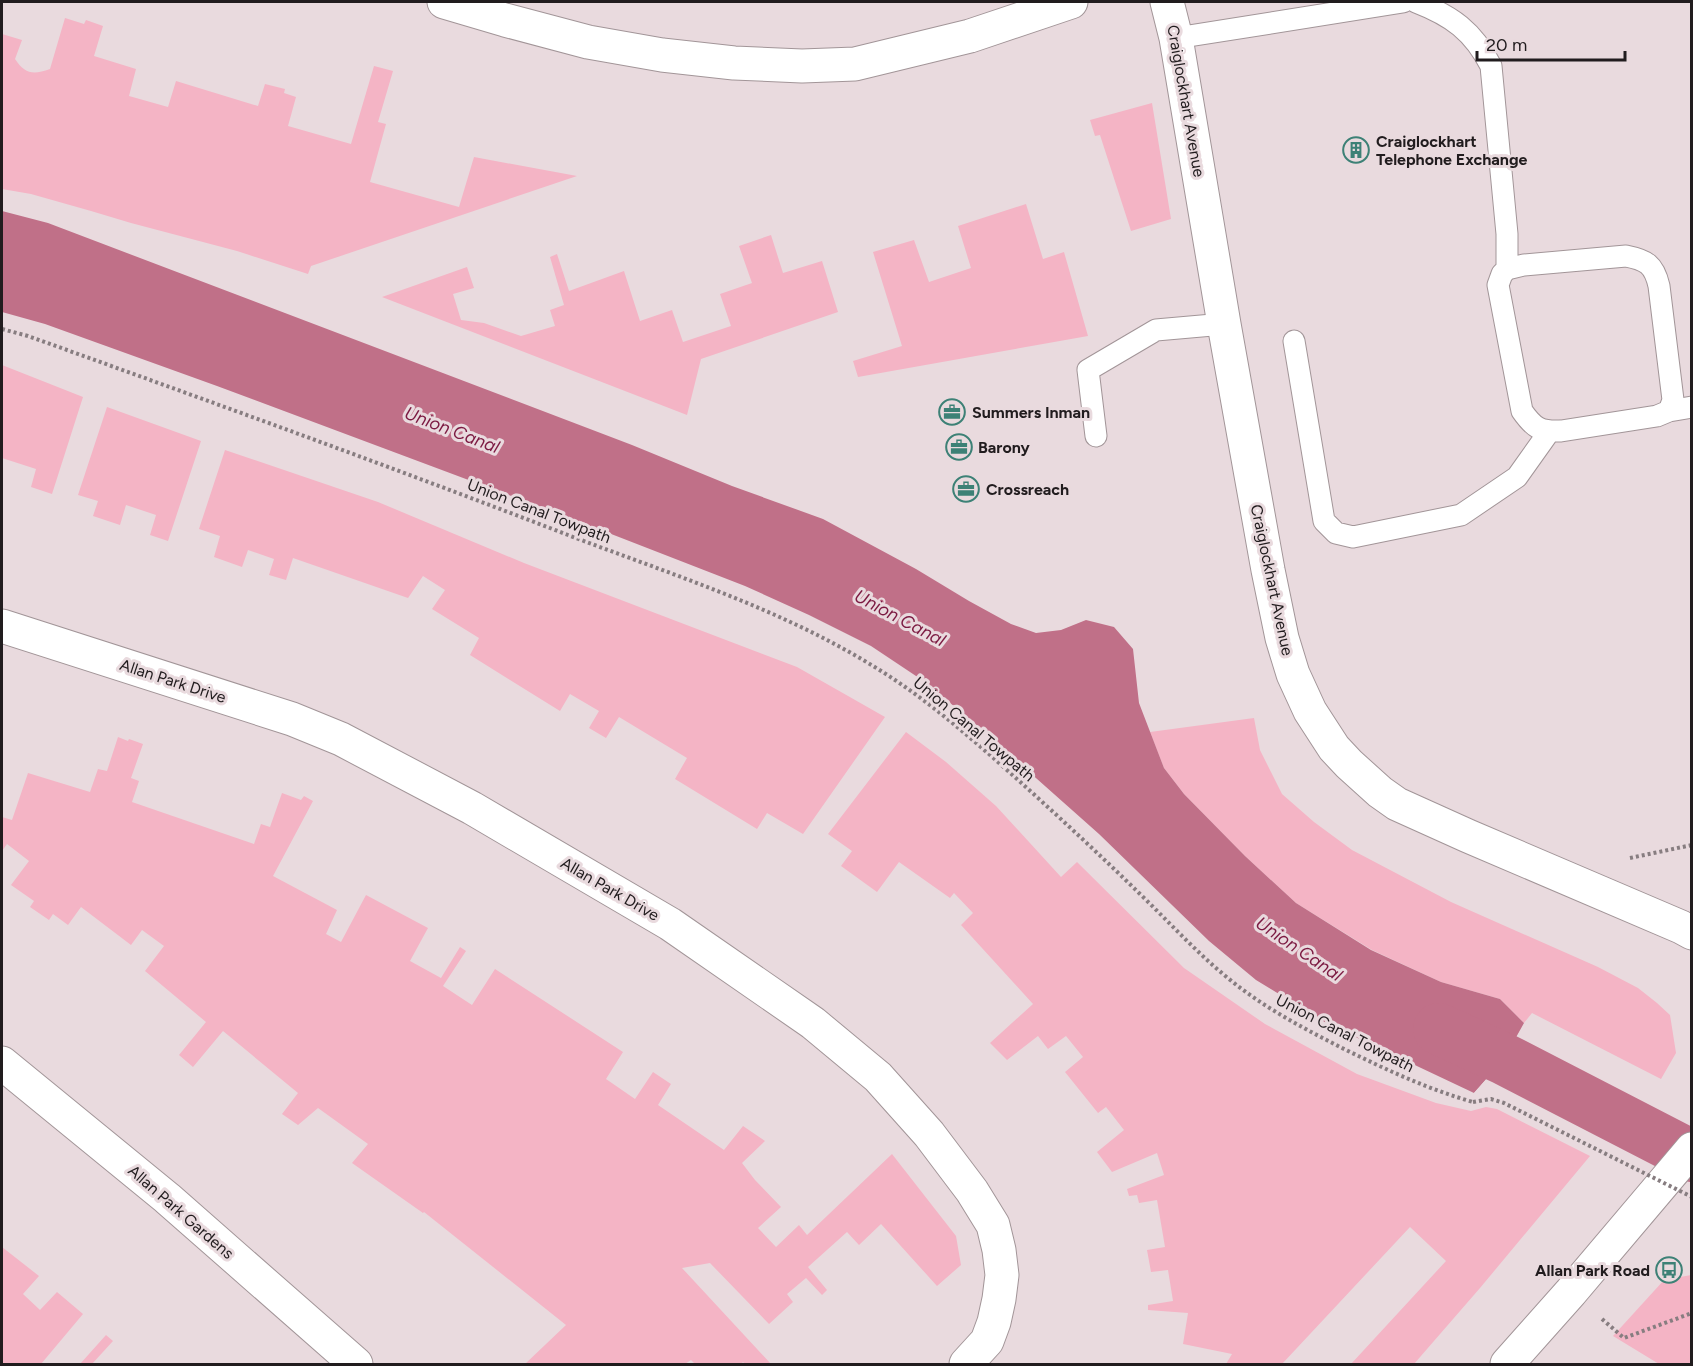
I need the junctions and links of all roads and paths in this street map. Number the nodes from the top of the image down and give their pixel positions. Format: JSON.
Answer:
{"nodes":[{"id":1,"x":444,"y":2,"type":"edge"},
{"id":2,"x":1071,"y":2,"type":"edge"},
{"id":3,"x":1167,"y":2,"type":"edge"},
{"id":4,"x":1403,"y":2,"type":"edge"},
{"id":5,"x":1416,"y":2,"type":"edge"},
{"id":6,"x":1176,"y":38,"type":"junction"},
{"id":7,"x":1507,"y":269,"type":"junction"},
{"id":8,"x":1224,"y":324,"type":"junction"},
{"id":9,"x":2,"y":329,"type":"edge"},
{"id":10,"x":1293,"y":341,"type":"dead end"},
{"id":11,"x":1692,"y":407,"type":"edge"},
{"id":12,"x":1669,"y":411,"type":"junction"},
{"id":13,"x":1549,"y":432,"type":"junction"},
{"id":14,"x":1096,"y":436,"type":"dead end"},
{"id":15,"x":2,"y":626,"type":"edge"},
{"id":16,"x":1692,"y":933,"type":"edge"},
{"id":17,"x":2,"y":1064,"type":"edge"},
{"id":18,"x":1692,"y":1149,"type":"edge"},
{"id":19,"x":1692,"y":1197,"type":"edge"},
{"id":20,"x":1692,"y":1313,"type":"edge"},
{"id":21,"x":1624,"y":1338,"type":"dead end"},
{"id":22,"x":356,"y":1365,"type":"edge"},
{"id":23,"x":966,"y":1365,"type":"edge"},
{"id":24,"x":1507,"y":1365,"type":"edge"}],
"edges":[{"from":1,"to":2,"type":"street"},
{"from":3,"to":6,"type":"street","name":"Craiglockhart Avenue"},
{"from":4,"to":6,"type":"lane"},
{"from":5,"to":7,"type":"lane"},
{"from":6,"to":8,"type":"street","name":"Craiglockhart Avenue"},
{"from":7,"to":12,"type":"lane"},
{"from":7,"to":13,"type":"lane"},
{"from":8,"to":14,"type":"lane"},
{"from":8,"to":16,"type":"street","name":"Craiglockhart Avenue"},
{"from":9,"to":19,"type":"path","name":"Union Canal Towpath","bridge":true},
{"from":10,"to":13,"type":"lane"},
{"from":11,"to":12,"type":"lane"},
{"from":12,"to":13,"type":"lane"},
{"from":15,"to":23,"type":"street","name":"Allan Park Drive"},
{"from":17,"to":22,"type":"street","name":"Allan Park Gardens"},
{"from":18,"to":24,"type":"street"},
{"from":20,"to":21,"type":"path"}]}
